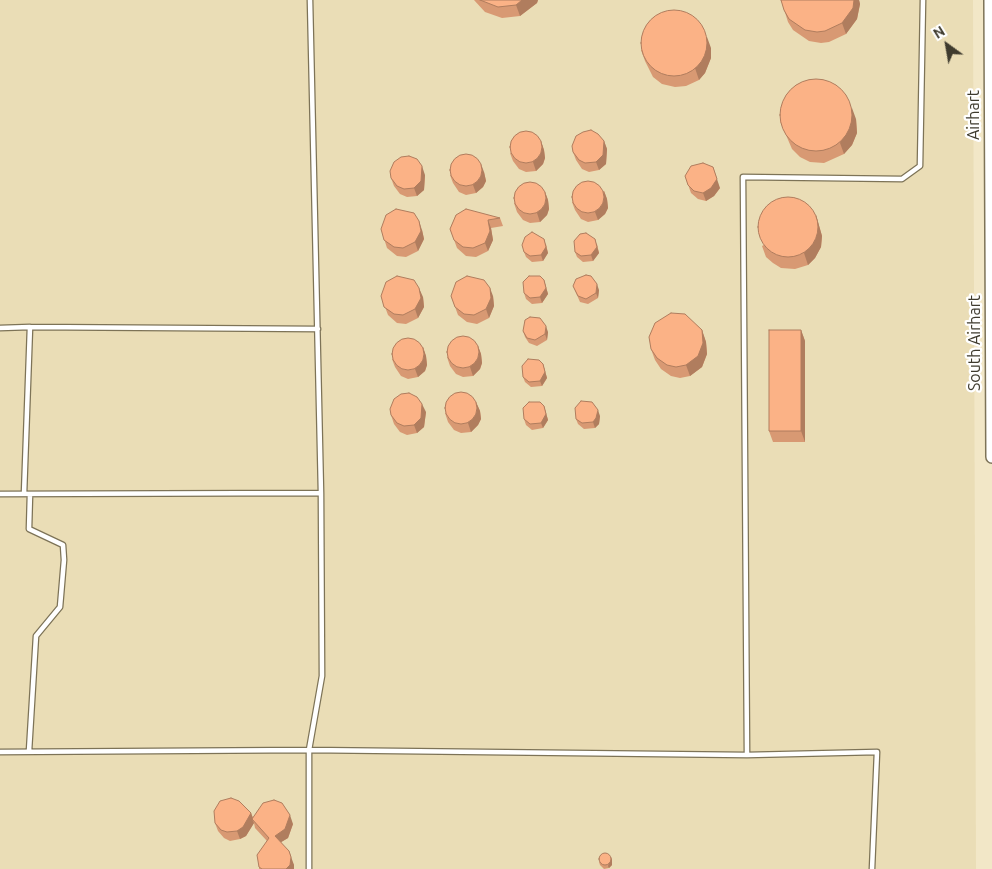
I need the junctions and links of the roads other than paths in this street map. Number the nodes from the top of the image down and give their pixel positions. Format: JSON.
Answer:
{"nodes":[{"id":1,"x":310,"y":0,"type":"edge"},
{"id":2,"x":923,"y":0,"type":"edge"},
{"id":3,"x":990,"y":0,"type":"edge"},
{"id":4,"x":990,"y":230,"type":"joint"},
{"id":5,"x":30,"y":327,"type":"junction"},
{"id":6,"x":0,"y":328,"type":"edge"},
{"id":7,"x":318,"y":329,"type":"junction"},
{"id":8,"x":992,"y":457,"type":"edge"},
{"id":9,"x":321,"y":493,"type":"junction"},
{"id":10,"x":0,"y":494,"type":"edge"},
{"id":11,"x":27,"y":494,"type":"junction"},
{"id":12,"x":310,"y":750,"type":"junction"},
{"id":13,"x":28,"y":751,"type":"junction"},
{"id":14,"x":0,"y":752,"type":"edge"},
{"id":15,"x":747,"y":755,"type":"junction"},
{"id":16,"x":309,"y":869,"type":"edge"},
{"id":17,"x":872,"y":869,"type":"edge"}],
"edges":[{"from":1,"to":7,"type":"lane"},
{"from":2,"to":15,"type":"lane"},
{"from":3,"to":4,"type":"street","name":"Airhart"},
{"from":4,"to":8,"type":"street","name":"South Airhart"},
{"from":5,"to":6,"type":"lane"},
{"from":5,"to":7,"type":"lane"},
{"from":5,"to":11,"type":"lane"},
{"from":7,"to":9,"type":"lane"},
{"from":9,"to":11,"type":"lane"},
{"from":9,"to":12,"type":"lane"},
{"from":10,"to":11,"type":"lane"},
{"from":11,"to":13,"type":"lane"},
{"from":12,"to":13,"type":"lane"},
{"from":12,"to":15,"type":"lane"},
{"from":12,"to":16,"type":"lane"},
{"from":13,"to":14,"type":"lane"},
{"from":15,"to":17,"type":"lane"}]}
